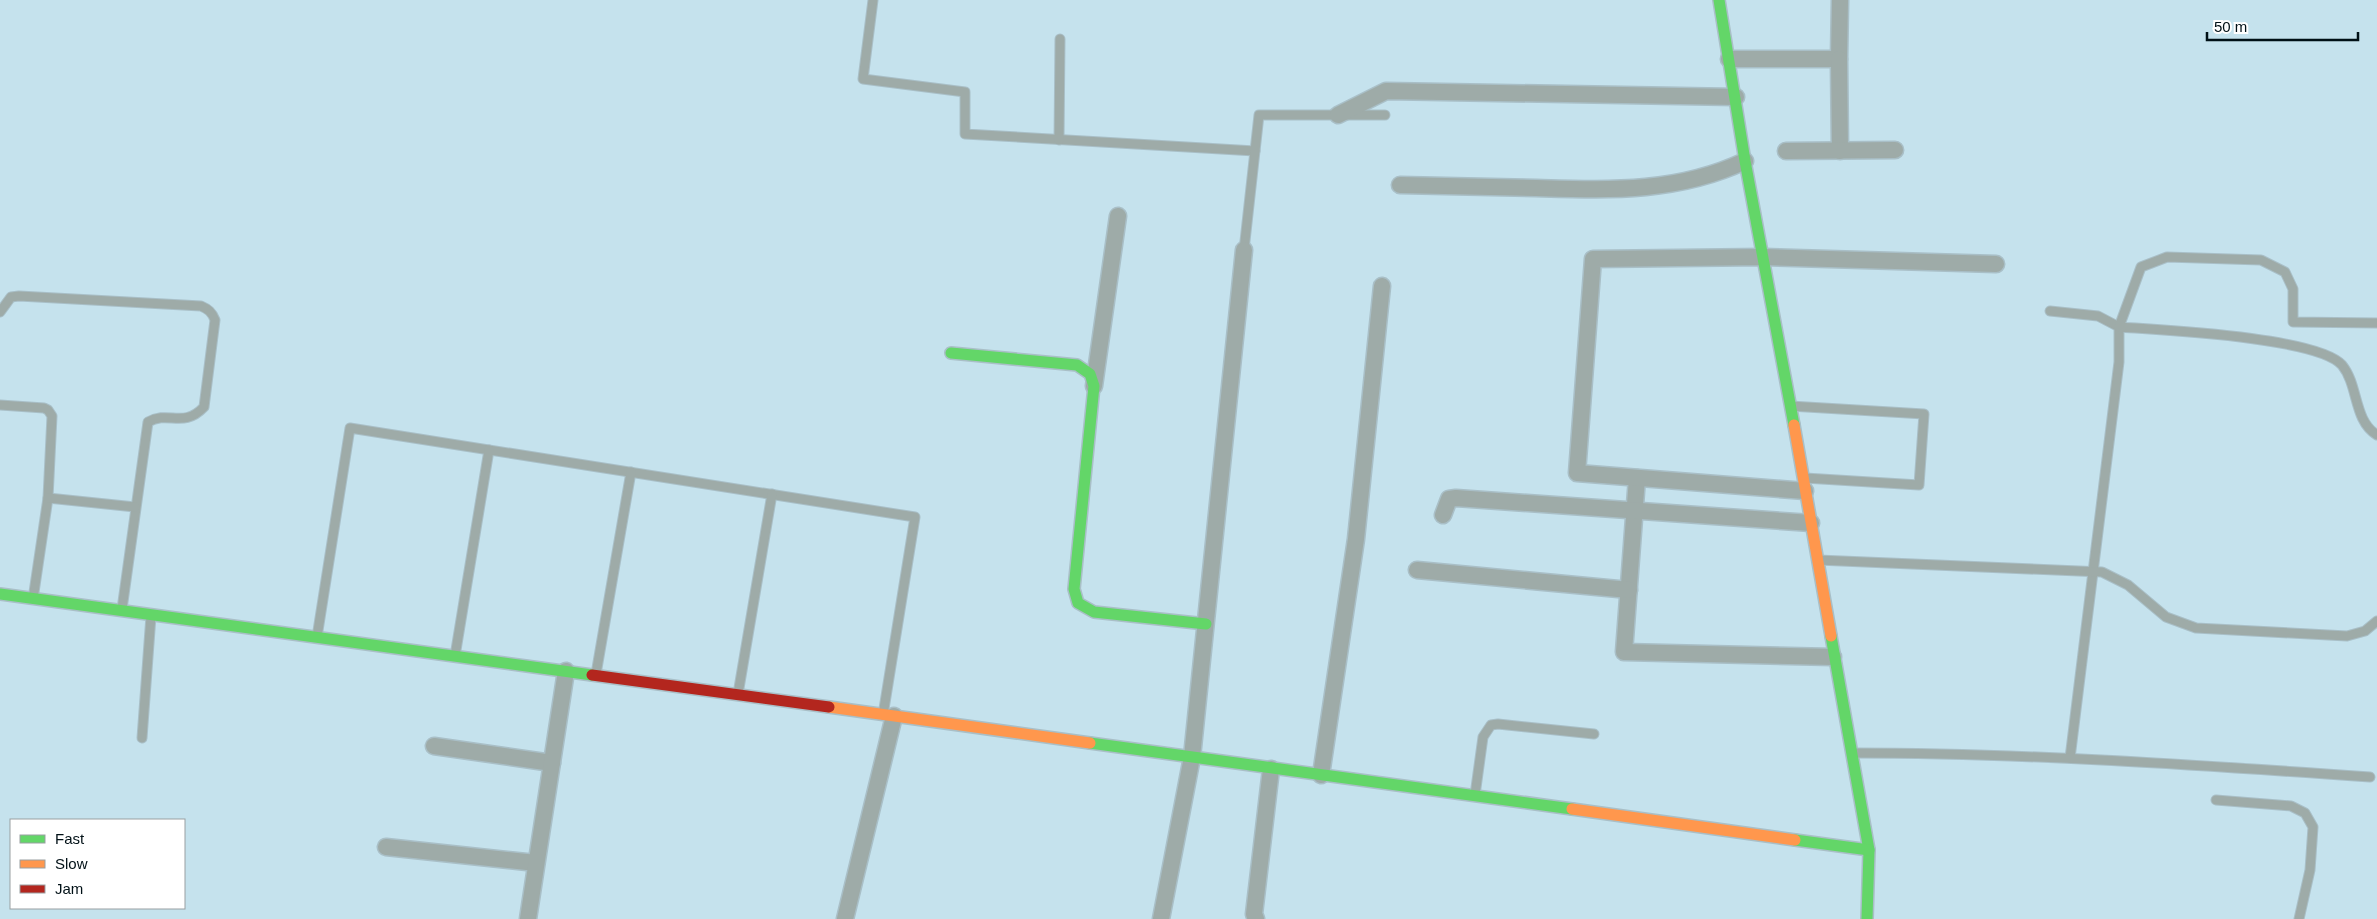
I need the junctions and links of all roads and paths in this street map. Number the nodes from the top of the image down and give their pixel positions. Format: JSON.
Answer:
{"nodes":[{"id":1,"x":873,"y":0,"type":"edge"},
{"id":2,"x":1719,"y":0,"type":"edge"},
{"id":3,"x":1840,"y":0,"type":"edge"},
{"id":4,"x":1060,"y":39,"type":"dead end"},
{"id":5,"x":1729,"y":59,"type":"junction"},
{"id":6,"x":1839,"y":59,"type":"junction"},
{"id":7,"x":1736,"y":97,"type":"junction"},
{"id":8,"x":1338,"y":115,"type":"junction"},
{"id":9,"x":1385,"y":115,"type":"dead end"},
{"id":10,"x":1059,"y":140,"type":"junction"},
{"id":11,"x":1840,"y":150,"type":"junction"},
{"id":12,"x":1895,"y":150,"type":"dead end"},
{"id":13,"x":1255,"y":151,"type":"junction"},
{"id":14,"x":1786,"y":151,"type":"dead end"},
{"id":15,"x":1744,"y":161,"type":"junction"},
{"id":16,"x":1400,"y":185,"type":"dead end"},
{"id":17,"x":1118,"y":216,"type":"dead end"},
{"id":18,"x":1244,"y":250,"type":"joint"},
{"id":19,"x":1764,"y":257,"type":"junction"},
{"id":20,"x":1996,"y":264,"type":"dead end"},
{"id":21,"x":1382,"y":286,"type":"dead end"},
{"id":22,"x":2050,"y":311,"type":"dead end"},
{"id":23,"x":0,"y":312,"type":"edge"},
{"id":24,"x":2377,"y":323,"type":"edge"},
{"id":25,"x":2119,"y":327,"type":"junction"},
{"id":26,"x":951,"y":353,"type":"dead end"},
{"id":27,"x":1094,"y":386,"type":"junction"},
{"id":28,"x":0,"y":405,"type":"edge"},
{"id":29,"x":1790,"y":406,"type":"junction"},
{"id":30,"x":2377,"y":435,"type":"edge"},
{"id":31,"x":489,"y":450,"type":"junction"},
{"id":32,"x":631,"y":472,"type":"junction"},
{"id":33,"x":1637,"y":478,"type":"junction"},
{"id":34,"x":1804,"y":484,"type":"junction"},
{"id":35,"x":772,"y":494,"type":"junction"},
{"id":36,"x":48,"y":498,"type":"junction"},
{"id":37,"x":135,"y":507,"type":"junction"},
{"id":38,"x":1634,"y":510,"type":"junction"},
{"id":39,"x":1444,"y":515,"type":"dead end"},
{"id":40,"x":1811,"y":523,"type":"junction"},
{"id":41,"x":1818,"y":560,"type":"junction"},
{"id":42,"x":1417,"y":570,"type":"dead end"},
{"id":43,"x":2093,"y":571,"type":"junction"},
{"id":44,"x":1628,"y":590,"type":"junction"},
{"id":45,"x":0,"y":594,"type":"edge"},
{"id":46,"x":33,"y":599,"type":"junction"},
{"id":47,"x":122,"y":611,"type":"junction"},
{"id":48,"x":151,"y":616,"type":"junction"},
{"id":49,"x":2377,"y":621,"type":"edge"},
{"id":50,"x":1206,"y":624,"type":"junction"},
{"id":51,"x":317,"y":637,"type":"junction"},
{"id":52,"x":455,"y":656,"type":"junction"},
{"id":53,"x":1834,"y":657,"type":"junction"},
{"id":54,"x":566,"y":671,"type":"junction"},
{"id":55,"x":596,"y":676,"type":"junction"},
{"id":56,"x":738,"y":695,"type":"junction"},
{"id":57,"x":888,"y":716,"type":"junction"},
{"id":58,"x":1594,"y":734,"type":"dead end"},
{"id":59,"x":142,"y":738,"type":"dead end"},
{"id":60,"x":434,"y":746,"type":"dead end"},
{"id":61,"x":1852,"y":753,"type":"junction"},
{"id":62,"x":1192,"y":757,"type":"junction"},
{"id":63,"x":2070,"y":758,"type":"junction"},
{"id":64,"x":552,"y":763,"type":"junction"},
{"id":65,"x":1271,"y":769,"type":"junction"},
{"id":66,"x":1321,"y":775,"type":"junction"},
{"id":67,"x":2370,"y":777,"type":"dead end"},
{"id":68,"x":1475,"y":796,"type":"junction"},
{"id":69,"x":2216,"y":800,"type":"dead end"},
{"id":70,"x":386,"y":847,"type":"dead end"},
{"id":71,"x":1869,"y":850,"type":"junction"},
{"id":72,"x":536,"y":863,"type":"junction"},
{"id":73,"x":528,"y":919,"type":"edge"},
{"id":74,"x":845,"y":919,"type":"edge"},
{"id":75,"x":1161,"y":919,"type":"edge"},
{"id":76,"x":1256,"y":919,"type":"edge"},
{"id":77,"x":1867,"y":919,"type":"edge"},
{"id":78,"x":2299,"y":919,"type":"edge"}],
"edges":[{"from":1,"to":10,"type":"lane"},
{"from":2,"to":5,"type":"street"},
{"from":3,"to":6,"type":"street"},
{"from":4,"to":10,"type":"lane"},
{"from":5,"to":6,"type":"street"},
{"from":5,"to":7,"type":"street"},
{"from":6,"to":11,"type":"street"},
{"from":7,"to":8,"type":"street"},
{"from":7,"to":15,"type":"street"},
{"from":8,"to":9,"type":"lane"},
{"from":8,"to":13,"type":"lane"},
{"from":10,"to":13,"type":"lane"},
{"from":11,"to":12,"type":"street"},
{"from":11,"to":14,"type":"street"},
{"from":13,"to":18,"type":"lane"},
{"from":15,"to":16,"type":"street"},
{"from":15,"to":19,"type":"street"},
{"from":17,"to":27,"type":"street"},
{"from":18,"to":50,"type":"street"},
{"from":19,"to":20,"type":"street"},
{"from":19,"to":29,"type":"street"},
{"from":19,"to":33,"type":"street"},
{"from":21,"to":66,"type":"street"},
{"from":22,"to":25,"type":"lane"},
{"from":23,"to":37,"type":"lane"},
{"from":24,"to":25,"type":"lane"},
{"from":25,"to":30,"type":"lane"},
{"from":25,"to":43,"type":"lane"},
{"from":26,"to":27,"type":"street"},
{"from":27,"to":50,"type":"street"},
{"from":28,"to":36,"type":"lane"},
{"from":29,"to":34,"type":"street"},
{"from":29,"to":34,"type":"lane"},
{"from":31,"to":32,"type":"lane"},
{"from":31,"to":51,"type":"lane"},
{"from":31,"to":52,"type":"lane"},
{"from":32,"to":35,"type":"lane"},
{"from":32,"to":55,"type":"lane"},
{"from":33,"to":34,"type":"street"},
{"from":33,"to":38,"type":"street"},
{"from":34,"to":40,"type":"street"},
{"from":35,"to":56,"type":"lane"},
{"from":35,"to":57,"type":"lane"},
{"from":36,"to":37,"type":"lane"},
{"from":36,"to":46,"type":"lane"},
{"from":37,"to":47,"type":"lane"},
{"from":38,"to":39,"type":"street"},
{"from":38,"to":40,"type":"street"},
{"from":38,"to":44,"type":"street"},
{"from":40,"to":41,"type":"street"},
{"from":41,"to":43,"type":"lane"},
{"from":41,"to":53,"type":"street"},
{"from":42,"to":44,"type":"street"},
{"from":43,"to":49,"type":"lane"},
{"from":43,"to":63,"type":"lane"},
{"from":44,"to":53,"type":"street"},
{"from":45,"to":46,"type":"street"},
{"from":46,"to":47,"type":"street"},
{"from":47,"to":48,"type":"street"},
{"from":48,"to":51,"type":"street"},
{"from":48,"to":59,"type":"lane"},
{"from":50,"to":62,"type":"street"},
{"from":51,"to":52,"type":"street"},
{"from":52,"to":54,"type":"street"},
{"from":53,"to":61,"type":"street"},
{"from":54,"to":55,"type":"street"},
{"from":54,"to":64,"type":"street"},
{"from":55,"to":56,"type":"street"},
{"from":56,"to":57,"type":"street"},
{"from":57,"to":62,"type":"street"},
{"from":57,"to":74,"type":"street"},
{"from":58,"to":68,"type":"lane"},
{"from":60,"to":64,"type":"street"},
{"from":61,"to":63,"type":"lane"},
{"from":61,"to":71,"type":"street"},
{"from":62,"to":65,"type":"street"},
{"from":62,"to":75,"type":"street"},
{"from":63,"to":67,"type":"lane"},
{"from":64,"to":72,"type":"street"},
{"from":65,"to":66,"type":"street"},
{"from":65,"to":76,"type":"street"},
{"from":66,"to":68,"type":"street"},
{"from":68,"to":71,"type":"street"},
{"from":69,"to":78,"type":"lane"},
{"from":70,"to":72,"type":"street"},
{"from":71,"to":77,"type":"street"},
{"from":72,"to":73,"type":"street"}]}
